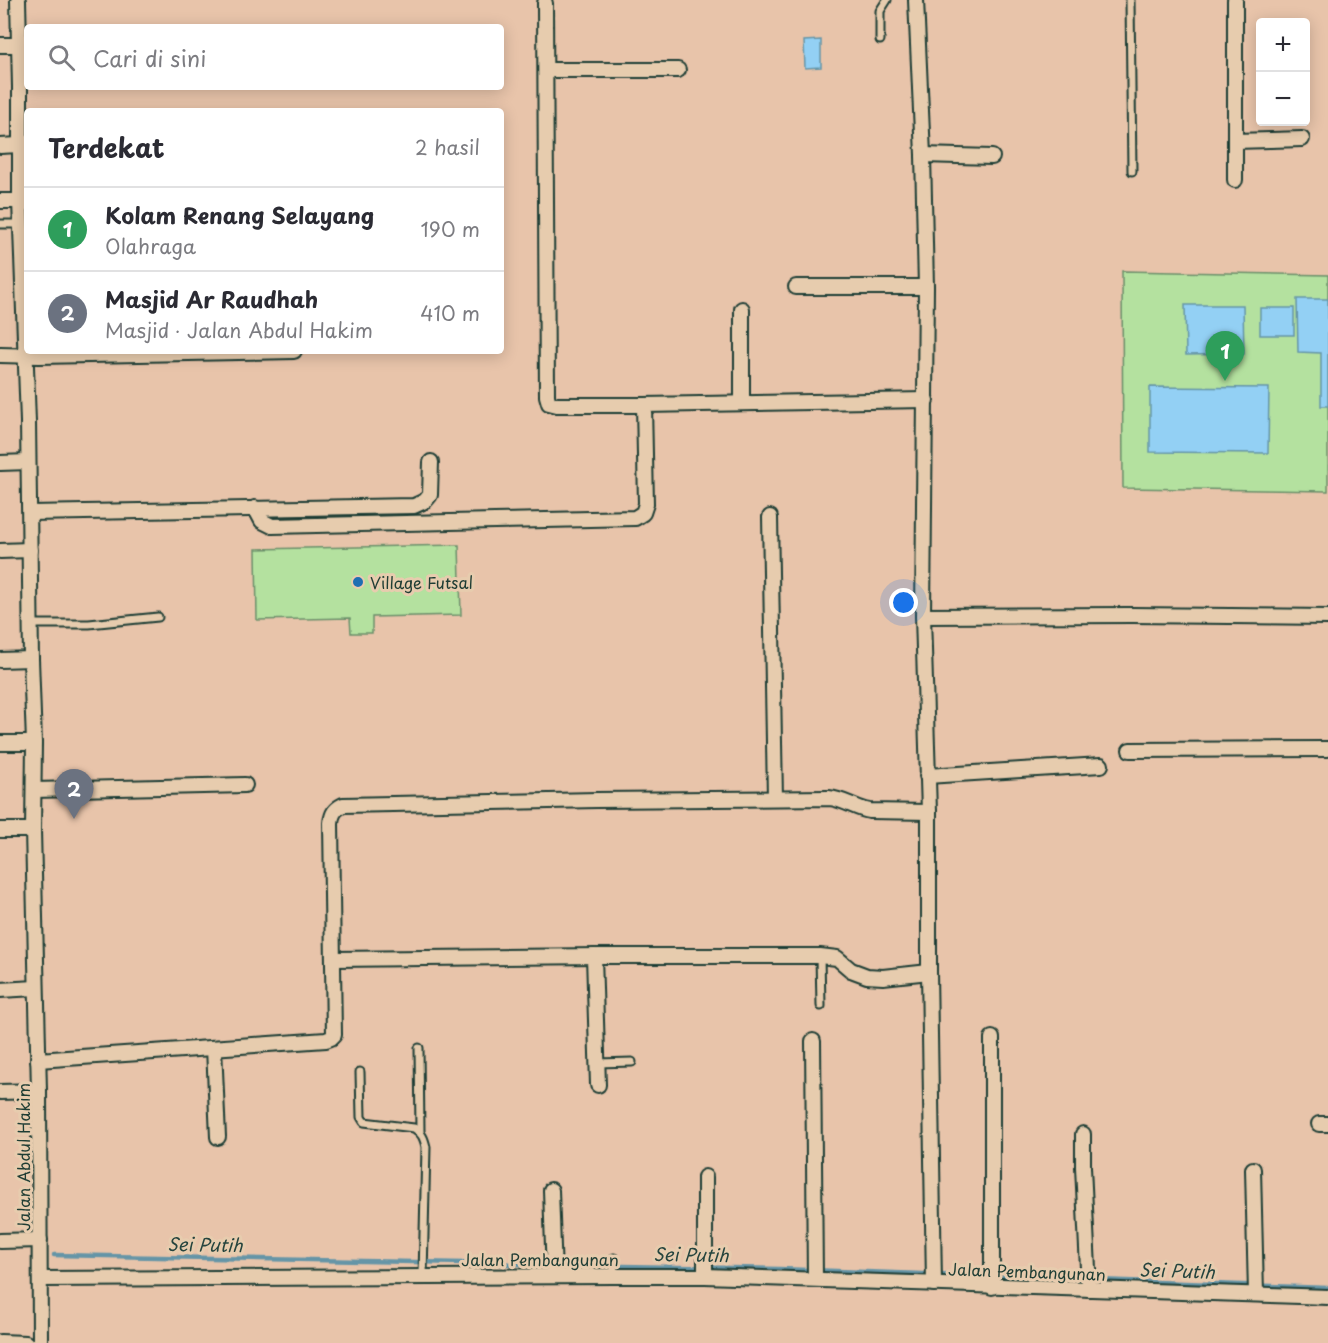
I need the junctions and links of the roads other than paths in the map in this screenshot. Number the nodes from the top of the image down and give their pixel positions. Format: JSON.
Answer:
{"nodes":[{"id":1,"x":18,"y":0,"type":"edge"},
{"id":2,"x":887,"y":0,"type":"edge"},
{"id":3,"x":916,"y":0,"type":"edge"},
{"id":4,"x":1130,"y":0,"type":"edge"},
{"id":5,"x":1234,"y":0,"type":"edge"},
{"id":6,"x":545,"y":3,"type":"dead end"},
{"id":7,"x":880,"y":40,"type":"dead end"},
{"id":8,"x":0,"y":45,"type":"edge"},
{"id":9,"x":18,"y":45,"type":"junction"},
{"id":10,"x":546,"y":70,"type":"junction"},
{"id":11,"x":678,"y":70,"type":"dead end"},
{"id":12,"x":24,"y":87,"type":"edge"},
{"id":13,"x":1302,"y":139,"type":"dead end"},
{"id":14,"x":1235,"y":141,"type":"junction"},
{"id":15,"x":19,"y":145,"type":"junction"},
{"id":16,"x":0,"y":146,"type":"edge"},
{"id":17,"x":923,"y":155,"type":"junction"},
{"id":18,"x":992,"y":157,"type":"dead end"},
{"id":19,"x":1132,"y":171,"type":"dead end"},
{"id":20,"x":1235,"y":180,"type":"dead end"},
{"id":21,"x":0,"y":201,"type":"edge"},
{"id":22,"x":20,"y":201,"type":"junction"},
{"id":23,"x":0,"y":224,"type":"edge"},
{"id":24,"x":21,"y":224,"type":"junction"},
{"id":25,"x":24,"y":248,"type":"edge"},
{"id":26,"x":796,"y":287,"type":"dead end"},
{"id":27,"x":926,"y":287,"type":"junction"},
{"id":28,"x":742,"y":309,"type":"dead end"},
{"id":29,"x":133,"y":354,"type":"edge"},
{"id":30,"x":0,"y":355,"type":"edge"},
{"id":31,"x":26,"y":356,"type":"junction"},
{"id":32,"x":926,"y":400,"type":"junction"},
{"id":33,"x":742,"y":403,"type":"junction"},
{"id":34,"x":644,"y":405,"type":"junction"},
{"id":35,"x":28,"y":462,"type":"junction"},
{"id":36,"x":431,"y":462,"type":"dead end"},
{"id":37,"x":0,"y":463,"type":"edge"},
{"id":38,"x":255,"y":508,"type":"junction"},
{"id":39,"x":30,"y":513,"type":"junction"},
{"id":40,"x":770,"y":517,"type":"dead end"},
{"id":41,"x":30,"y":550,"type":"junction"},
{"id":42,"x":0,"y":551,"type":"edge"},
{"id":43,"x":923,"y":616,"type":"junction"},
{"id":44,"x":158,"y":617,"type":"dead end"},
{"id":45,"x":1328,"y":617,"type":"edge"},
{"id":46,"x":30,"y":624,"type":"junction"},
{"id":47,"x":31,"y":659,"type":"junction"},
{"id":48,"x":0,"y":660,"type":"edge"},
{"id":49,"x":0,"y":743,"type":"edge"},
{"id":50,"x":34,"y":743,"type":"junction"},
{"id":51,"x":1328,"y":749,"type":"edge"},
{"id":52,"x":1130,"y":750,"type":"dead end"},
{"id":53,"x":1101,"y":765,"type":"dead end"},
{"id":54,"x":927,"y":777,"type":"junction"},
{"id":55,"x":245,"y":785,"type":"dead end"},
{"id":56,"x":34,"y":790,"type":"junction"},
{"id":57,"x":775,"y":798,"type":"junction"},
{"id":58,"x":929,"y":812,"type":"junction"},
{"id":59,"x":0,"y":830,"type":"edge"},
{"id":60,"x":33,"y":830,"type":"junction"},
{"id":61,"x":594,"y":956,"type":"junction"},
{"id":62,"x":820,"y":956,"type":"junction"},
{"id":63,"x":334,"y":958,"type":"junction"},
{"id":64,"x":929,"y":972,"type":"junction"},
{"id":65,"x":36,"y":987,"type":"junction"},
{"id":66,"x":0,"y":990,"type":"edge"},
{"id":67,"x":821,"y":1006,"type":"dead end"},
{"id":68,"x":992,"y":1038,"type":"dead end"},
{"id":69,"x":813,"y":1041,"type":"dead end"},
{"id":70,"x":214,"y":1048,"type":"junction"},
{"id":71,"x":419,"y":1048,"type":"dead end"},
{"id":72,"x":38,"y":1060,"type":"junction"},
{"id":73,"x":632,"y":1062,"type":"dead end"},
{"id":74,"x":598,"y":1063,"type":"junction"},
{"id":75,"x":360,"y":1072,"type":"dead end"},
{"id":76,"x":598,"y":1085,"type":"dead end"},
{"id":77,"x":39,"y":1090,"type":"junction"},
{"id":78,"x":0,"y":1092,"type":"edge"},
{"id":79,"x":420,"y":1131,"type":"junction"},
{"id":80,"x":1083,"y":1134,"type":"dead end"},
{"id":81,"x":218,"y":1137,"type":"dead end"},
{"id":82,"x":1253,"y":1169,"type":"dead end"},
{"id":83,"x":705,"y":1177,"type":"dead end"},
{"id":84,"x":551,"y":1190,"type":"dead end"},
{"id":85,"x":40,"y":1240,"type":"junction"},
{"id":86,"x":0,"y":1241,"type":"edge"},
{"id":87,"x":423,"y":1267,"type":"junction"},
{"id":88,"x":705,"y":1272,"type":"junction"},
{"id":89,"x":553,"y":1273,"type":"junction"},
{"id":90,"x":815,"y":1274,"type":"junction"},
{"id":91,"x":934,"y":1277,"type":"junction"},
{"id":92,"x":41,"y":1279,"type":"junction"},
{"id":93,"x":992,"y":1282,"type":"junction"},
{"id":94,"x":1089,"y":1284,"type":"junction"},
{"id":95,"x":1256,"y":1289,"type":"junction"},
{"id":96,"x":1328,"y":1297,"type":"edge"},
{"id":97,"x":0,"y":1342,"type":"edge"},
{"id":98,"x":26,"y":1343,"type":"edge"},
{"id":99,"x":40,"y":1343,"type":"edge"}],
"edges":[{"from":1,"to":9,"type":"street","name":"Jalan Abdul Hakim"},
{"from":2,"to":7,"type":"lane"},
{"from":3,"to":17,"type":"street"},
{"from":4,"to":19,"type":"lane"},
{"from":5,"to":14,"type":"street"},
{"from":6,"to":10,"type":"street"},
{"from":8,"to":9,"type":"street"},
{"from":9,"to":12,"type":"street","name":"Jalan Abdul Hakim"},
{"from":10,"to":11,"type":"street"},
{"from":10,"to":34,"type":"street"},
{"from":12,"to":15,"type":"street","name":"Jalan Abdul Hakim"},
{"from":13,"to":14,"type":"street"},
{"from":14,"to":20,"type":"street"},
{"from":15,"to":16,"type":"street"},
{"from":15,"to":22,"type":"street","name":"Jalan Abdul Hakim"},
{"from":17,"to":18,"type":"street"},
{"from":17,"to":27,"type":"street"},
{"from":21,"to":22,"type":"street"},
{"from":22,"to":24,"type":"street","name":"Jalan Abdul Hakim"},
{"from":23,"to":24,"type":"lane"},
{"from":24,"to":25,"type":"street","name":"Jalan Abdul Hakim"},
{"from":26,"to":27,"type":"street"},
{"from":27,"to":32,"type":"street"},
{"from":28,"to":33,"type":"street"},
{"from":29,"to":31,"type":"street"},
{"from":30,"to":31,"type":"street"},
{"from":31,"to":35,"type":"street","name":"Jalan Abdul Hakim"},
{"from":32,"to":33,"type":"street"},
{"from":32,"to":43,"type":"street"},
{"from":33,"to":34,"type":"street"},
{"from":34,"to":38,"type":"street"},
{"from":35,"to":37,"type":"street"},
{"from":35,"to":39,"type":"street","name":"Jalan Abdul Hakim"},
{"from":36,"to":38,"type":"street"},
{"from":38,"to":39,"type":"street"},
{"from":39,"to":41,"type":"street","name":"Jalan Abdul Hakim"},
{"from":40,"to":57,"type":"street"},
{"from":41,"to":42,"type":"street"},
{"from":41,"to":46,"type":"street","name":"Jalan Abdul Hakim"},
{"from":43,"to":45,"type":"street"},
{"from":43,"to":54,"type":"street"},
{"from":44,"to":46,"type":"lane"},
{"from":46,"to":47,"type":"street","name":"Jalan Abdul Hakim"},
{"from":47,"to":48,"type":"street"},
{"from":47,"to":50,"type":"street","name":"Jalan Abdul Hakim"},
{"from":49,"to":50,"type":"street"},
{"from":50,"to":56,"type":"street","name":"Jalan Abdul Hakim"},
{"from":51,"to":52,"type":"street"},
{"from":53,"to":54,"type":"street"},
{"from":54,"to":58,"type":"street"},
{"from":55,"to":56,"type":"street"},
{"from":56,"to":60,"type":"street","name":"Jalan Abdul Hakim"},
{"from":57,"to":58,"type":"street"},
{"from":57,"to":63,"type":"street"},
{"from":58,"to":64,"type":"street"},
{"from":59,"to":60,"type":"street"},
{"from":60,"to":65,"type":"street","name":"Jalan Abdul Hakim"},
{"from":61,"to":62,"type":"street"},
{"from":61,"to":63,"type":"street"},
{"from":61,"to":74,"type":"street"},
{"from":62,"to":64,"type":"street"},
{"from":62,"to":67,"type":"lane"},
{"from":63,"to":70,"type":"street"},
{"from":64,"to":91,"type":"street"},
{"from":65,"to":66,"type":"street"},
{"from":65,"to":72,"type":"street","name":"Jalan Abdul Hakim"},
{"from":68,"to":93,"type":"street"},
{"from":69,"to":90,"type":"street"},
{"from":70,"to":72,"type":"street"},
{"from":70,"to":81,"type":"street"},
{"from":71,"to":79,"type":"lane"},
{"from":72,"to":77,"type":"street","name":"Jalan Abdul Hakim"},
{"from":73,"to":74,"type":"lane"},
{"from":74,"to":76,"type":"street"},
{"from":75,"to":79,"type":"lane"},
{"from":77,"to":78,"type":"street"},
{"from":77,"to":85,"type":"street","name":"Jalan Abdul Hakim"},
{"from":79,"to":87,"type":"lane"},
{"from":80,"to":94,"type":"street"},
{"from":82,"to":95,"type":"street"},
{"from":83,"to":88,"type":"street"},
{"from":84,"to":89,"type":"street"},
{"from":85,"to":86,"type":"street"},
{"from":85,"to":92,"type":"street","name":"Jalan Abdul Hakim"},
{"from":87,"to":89,"type":"street","name":"Jalan Pembangunan"},
{"from":87,"to":92,"type":"street","name":"Jalan Pembangunan"},
{"from":88,"to":89,"type":"street","name":"Jalan Pembangunan"},
{"from":88,"to":90,"type":"street","name":"Jalan Pembangunan"},
{"from":90,"to":91,"type":"street","name":"Jalan Pembangunan"},
{"from":91,"to":93,"type":"street","name":"Jalan Pembangunan"},
{"from":92,"to":99,"type":"street","name":"Jalan Abdul Hakim"},
{"from":93,"to":94,"type":"street","name":"Jalan Pembangunan"},
{"from":94,"to":95,"type":"street","name":"Jalan Pembangunan"},
{"from":95,"to":96,"type":"street","name":"Jalan Pembangunan"},
{"from":97,"to":98,"type":"street"}]}
